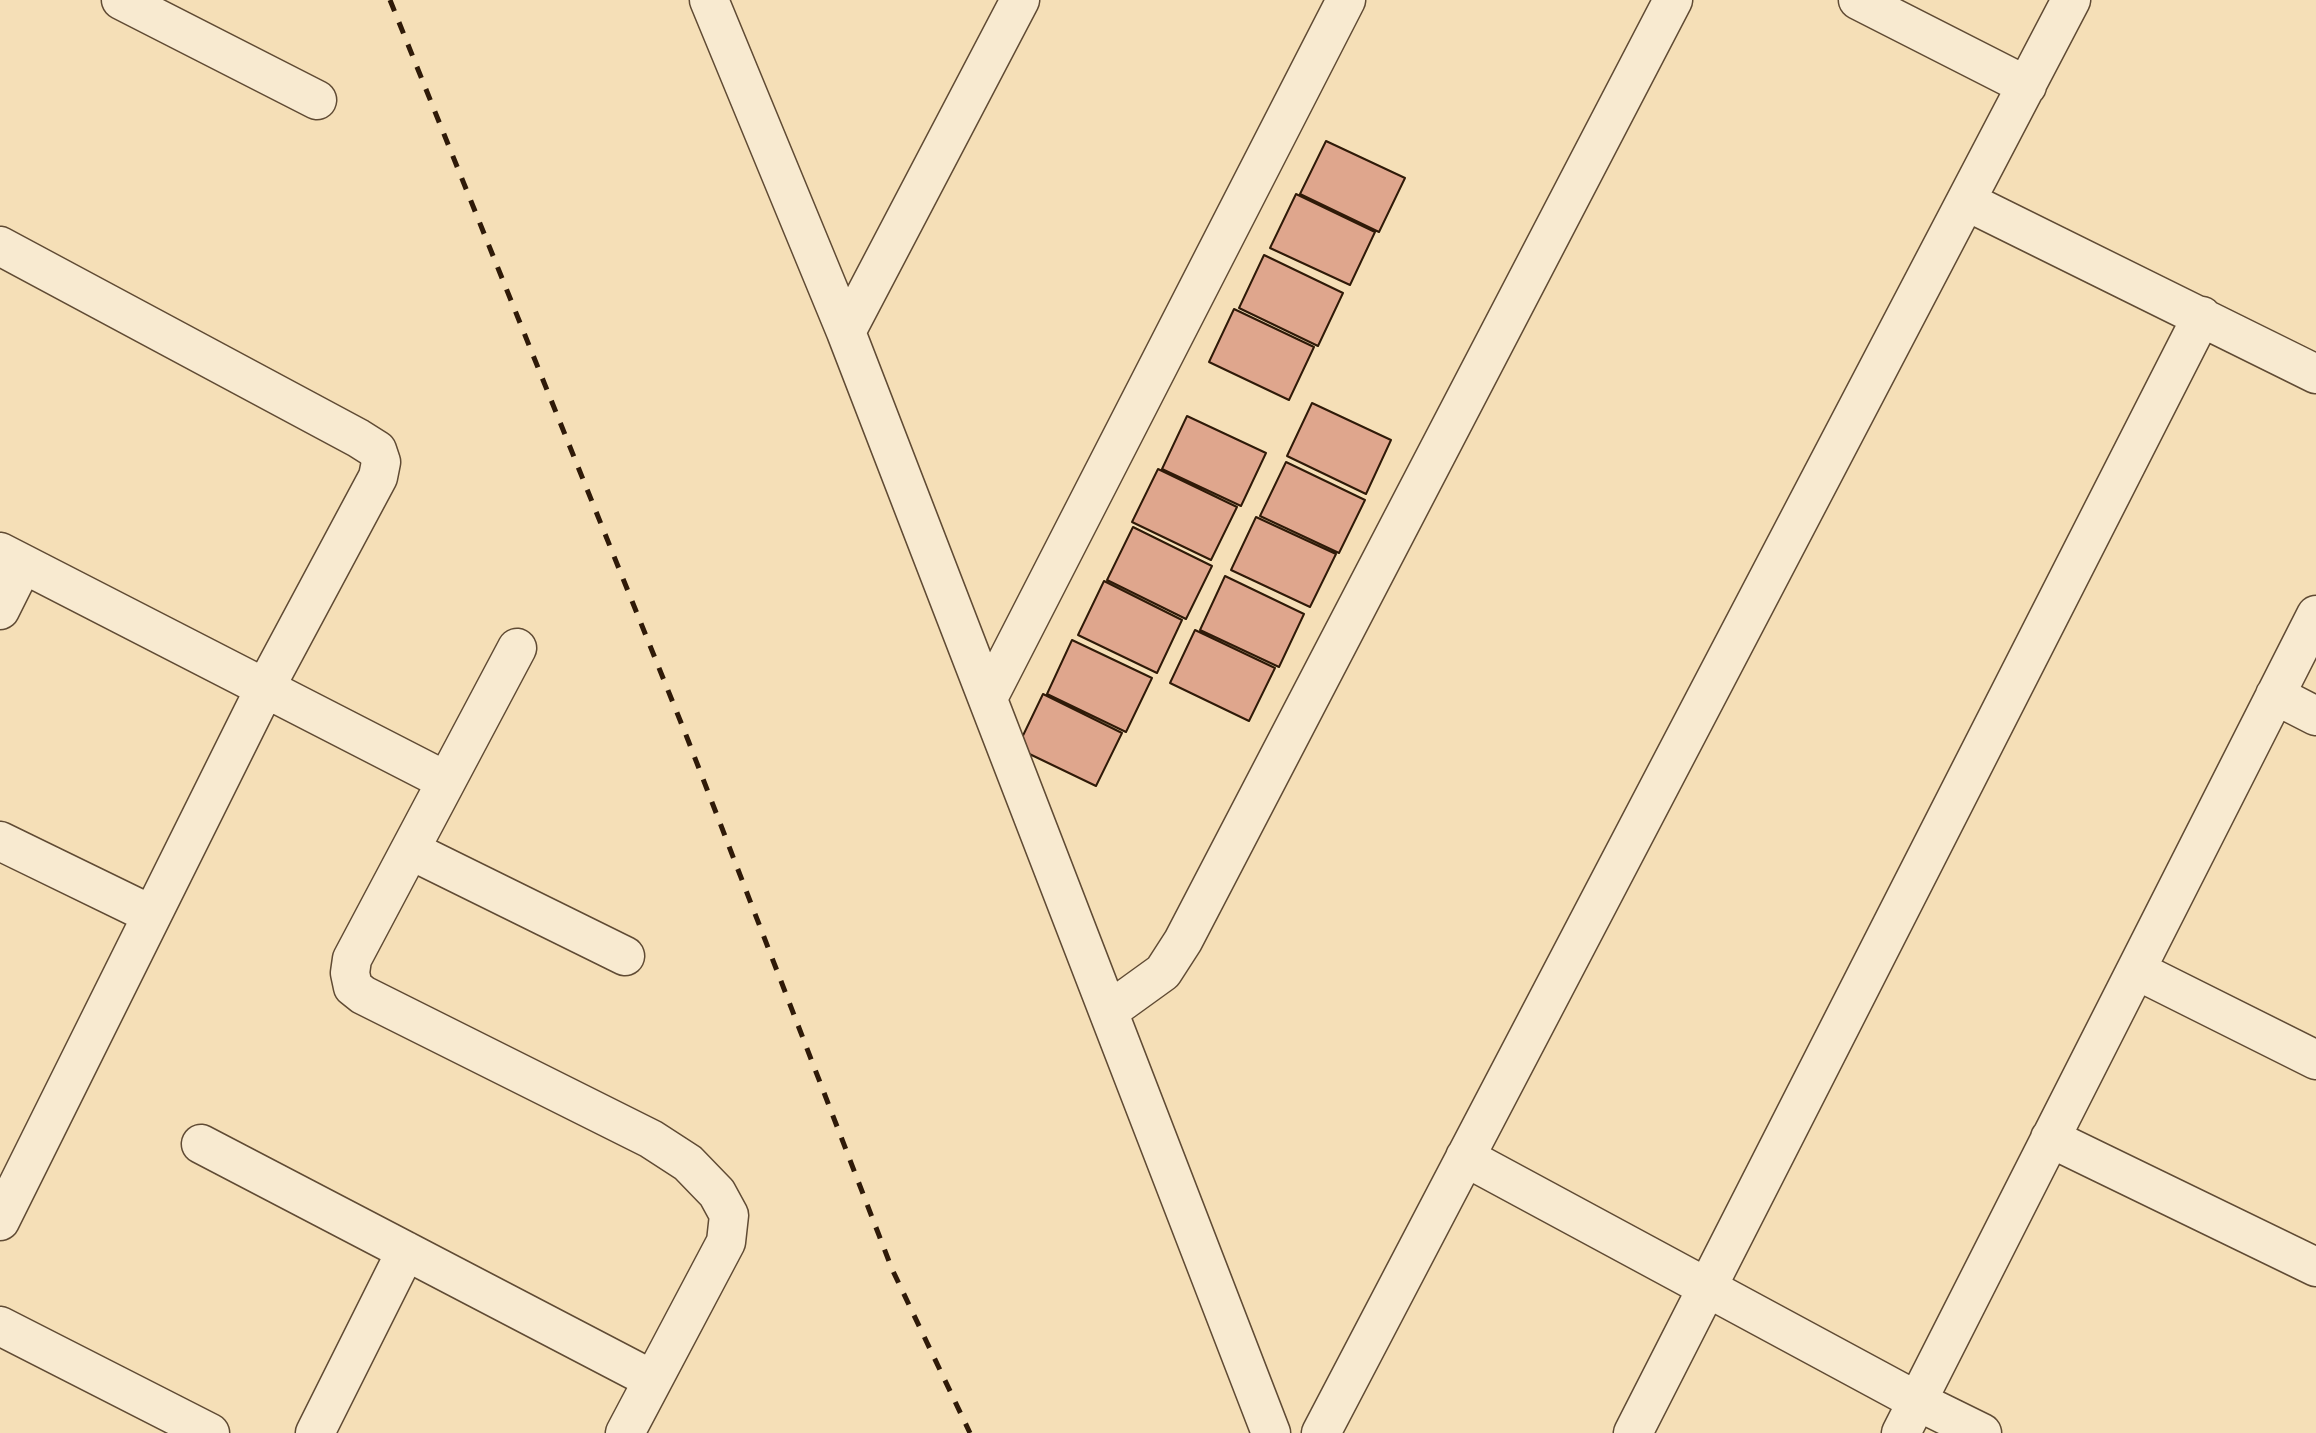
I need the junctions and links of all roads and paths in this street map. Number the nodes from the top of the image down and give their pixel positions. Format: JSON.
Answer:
{"nodes":[{"id":1,"x":121,"y":0,"type":"edge"},
{"id":2,"x":709,"y":0,"type":"edge"},
{"id":3,"x":1020,"y":0,"type":"edge"},
{"id":4,"x":1346,"y":0,"type":"edge"},
{"id":5,"x":1673,"y":0,"type":"edge"},
{"id":6,"x":1858,"y":0,"type":"edge"},
{"id":7,"x":2071,"y":0,"type":"edge"},
{"id":8,"x":2027,"y":86,"type":"junction"},
{"id":9,"x":317,"y":100,"type":"dead end"},
{"id":10,"x":1966,"y":201,"type":"junction"},
{"id":11,"x":0,"y":246,"type":"edge"},
{"id":12,"x":2202,"y":316,"type":"junction"},
{"id":13,"x":846,"y":332,"type":"junction"},
{"id":14,"x":2316,"y":374,"type":"edge"},
{"id":15,"x":11,"y":558,"type":"edge"},
{"id":16,"x":0,"y":610,"type":"edge"},
{"id":17,"x":2316,"y":615,"type":"edge"},
{"id":18,"x":517,"y":648,"type":"dead end"},
{"id":19,"x":265,"y":688,"type":"junction"},
{"id":20,"x":2275,"y":695,"type":"junction"},
{"id":21,"x":988,"y":698,"type":"junction"},
{"id":22,"x":2316,"y":716,"type":"edge"},
{"id":23,"x":446,"y":781,"type":"junction"},
{"id":24,"x":0,"y":841,"type":"edge"},
{"id":25,"x":410,"y":850,"type":"junction"},
{"id":26,"x":152,"y":915,"type":"junction"},
{"id":27,"x":625,"y":956,"type":"dead end"},
{"id":28,"x":2136,"y":970,"type":"junction"},
{"id":29,"x":1109,"y":1011,"type":"junction"},
{"id":30,"x":2316,"y":1060,"type":"edge"},
{"id":31,"x":2050,"y":1138,"type":"junction"},
{"id":32,"x":201,"y":1144,"type":"dead end"},
{"id":33,"x":1465,"y":1157,"type":"junction"},
{"id":34,"x":0,"y":1221,"type":"edge"},
{"id":35,"x":406,"y":1251,"type":"junction"},
{"id":36,"x":2316,"y":1266,"type":"edge"},
{"id":37,"x":1707,"y":1288,"type":"junction"},
{"id":38,"x":0,"y":1326,"type":"edge"},
{"id":39,"x":653,"y":1380,"type":"junction"},
{"id":40,"x":1909,"y":1417,"type":"edge"},
{"id":41,"x":209,"y":1433,"type":"edge"},
{"id":42,"x":315,"y":1433,"type":"edge"},
{"id":43,"x":625,"y":1433,"type":"edge"},
{"id":44,"x":1271,"y":1433,"type":"edge"},
{"id":45,"x":1321,"y":1433,"type":"edge"},
{"id":46,"x":1633,"y":1433,"type":"edge"},
{"id":47,"x":1982,"y":1433,"type":"edge"}],
"edges":[{"from":1,"to":9,"type":"street"},
{"from":2,"to":13,"type":"street"},
{"from":3,"to":13,"type":"street"},
{"from":4,"to":21,"type":"street"},
{"from":5,"to":29,"type":"street"},
{"from":6,"to":8,"type":"street"},
{"from":7,"to":8,"type":"street"},
{"from":8,"to":10,"type":"street"},
{"from":10,"to":12,"type":"street"},
{"from":10,"to":33,"type":"street"},
{"from":11,"to":19,"type":"street"},
{"from":12,"to":14,"type":"street"},
{"from":12,"to":37,"type":"street"},
{"from":13,"to":21,"type":"street"},
{"from":15,"to":16,"type":"street"},
{"from":15,"to":19,"type":"street"},
{"from":17,"to":20,"type":"street"},
{"from":18,"to":23,"type":"street"},
{"from":19,"to":23,"type":"street"},
{"from":19,"to":26,"type":"street"},
{"from":20,"to":22,"type":"street"},
{"from":20,"to":28,"type":"street"},
{"from":21,"to":29,"type":"street"},
{"from":23,"to":25,"type":"street"},
{"from":24,"to":26,"type":"street"},
{"from":25,"to":27,"type":"street"},
{"from":25,"to":39,"type":"street"},
{"from":26,"to":34,"type":"street"},
{"from":28,"to":30,"type":"street"},
{"from":28,"to":31,"type":"street"},
{"from":29,"to":44,"type":"street"},
{"from":31,"to":36,"type":"street"},
{"from":31,"to":40,"type":"street"},
{"from":32,"to":35,"type":"street"},
{"from":33,"to":37,"type":"street"},
{"from":33,"to":45,"type":"street"},
{"from":35,"to":39,"type":"street"},
{"from":35,"to":42,"type":"street"},
{"from":37,"to":40,"type":"street"},
{"from":37,"to":46,"type":"street"},
{"from":38,"to":41,"type":"street"},
{"from":39,"to":43,"type":"street"},
{"from":40,"to":47,"type":"street"}]}
